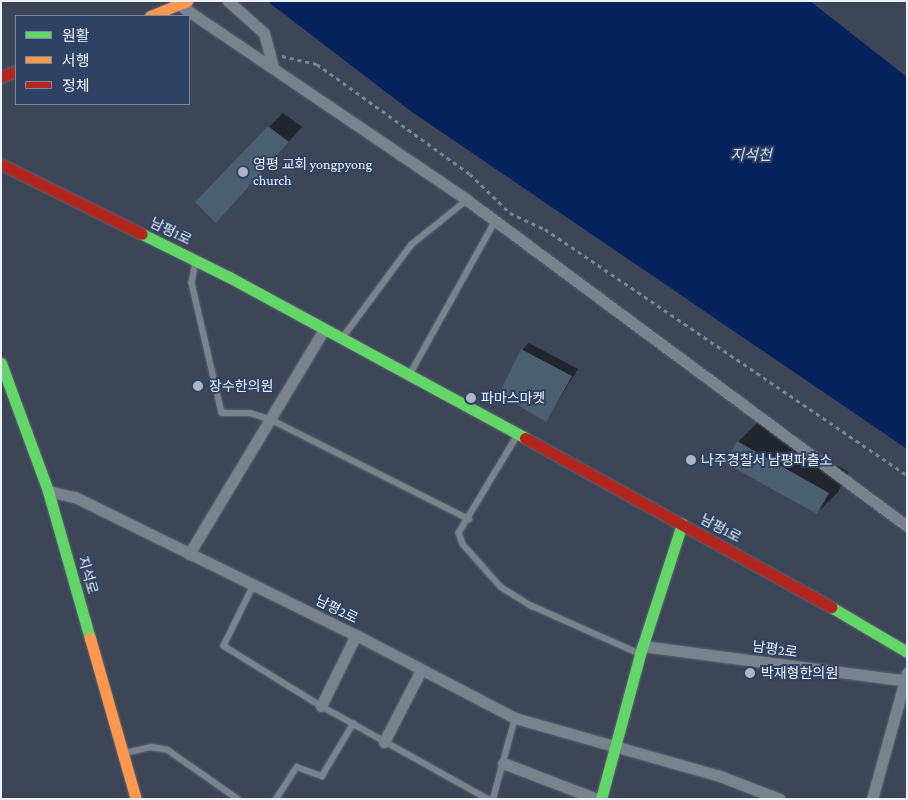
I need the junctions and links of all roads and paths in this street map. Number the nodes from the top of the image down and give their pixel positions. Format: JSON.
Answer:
{"nodes":[{"id":1,"x":228,"y":1,"type":"edge"},
{"id":2,"x":180,"y":2,"type":"edge"},
{"id":3,"x":152,"y":15,"type":"edge"},
{"id":4,"x":270,"y":54,"type":"junction"},
{"id":5,"x":273,"y":67,"type":"junction"},
{"id":6,"x":15,"y":70,"type":"edge"},
{"id":7,"x":1,"y":77,"type":"edge"},
{"id":8,"x":1,"y":164,"type":"edge"},
{"id":9,"x":467,"y":200,"type":"junction"},
{"id":10,"x":495,"y":221,"type":"junction"},
{"id":11,"x":196,"y":260,"type":"junction"},
{"id":12,"x":324,"y":329,"type":"junction"},
{"id":13,"x":342,"y":339,"type":"junction"},
{"id":14,"x":2,"y":370,"type":"edge"},
{"id":15,"x":410,"y":376,"type":"junction"},
{"id":16,"x":270,"y":419,"type":"junction"},
{"id":17,"x":518,"y":435,"type":"junction"},
{"id":18,"x":907,"y":475,"type":"edge"},
{"id":19,"x":48,"y":491,"type":"junction"},
{"id":20,"x":469,"y":519,"type":"junction"},
{"id":21,"x":682,"y":524,"type":"junction"},
{"id":22,"x":907,"y":526,"type":"edge"},
{"id":23,"x":189,"y":554,"type":"junction"},
{"id":24,"x":254,"y":585,"type":"junction"},
{"id":25,"x":356,"y":635,"type":"junction"},
{"id":26,"x":641,"y":650,"type":"junction"},
{"id":27,"x":907,"y":652,"type":"edge"},
{"id":28,"x":421,"y":670,"type":"junction"},
{"id":29,"x":906,"y":678,"type":"edge"},
{"id":30,"x":321,"y":706,"type":"junction"},
{"id":31,"x":515,"y":718,"type":"junction"},
{"id":32,"x":353,"y":724,"type":"junction"},
{"id":33,"x":384,"y":742,"type":"junction"},
{"id":34,"x":615,"y":748,"type":"junction"},
{"id":35,"x":125,"y":753,"type":"junction"},
{"id":36,"x":502,"y":763,"type":"junction"},
{"id":37,"x":136,"y":799,"type":"edge"},
{"id":38,"x":238,"y":799,"type":"edge"},
{"id":39,"x":276,"y":799,"type":"edge"},
{"id":40,"x":488,"y":799,"type":"edge"},
{"id":41,"x":493,"y":799,"type":"edge"},
{"id":42,"x":599,"y":799,"type":"edge"},
{"id":43,"x":780,"y":799,"type":"edge"},
{"id":44,"x":872,"y":799,"type":"edge"}],
"edges":[{"from":1,"to":4,"type":"street"},
{"from":2,"to":3,"type":"street"},
{"from":2,"to":5,"type":"street"},
{"from":4,"to":5,"type":"street"},
{"from":4,"to":18,"type":"path"},
{"from":5,"to":9,"type":"street"},
{"from":6,"to":7,"type":"street"},
{"from":8,"to":11,"type":"street","name":"남평1로"},
{"from":9,"to":10,"type":"street"},
{"from":9,"to":13,"type":"lane"},
{"from":10,"to":15,"type":"lane"},
{"from":10,"to":22,"type":"street"},
{"from":11,"to":12,"type":"street","name":"남평1로"},
{"from":11,"to":16,"type":"lane"},
{"from":12,"to":13,"type":"street","name":"남평1로"},
{"from":12,"to":16,"type":"street"},
{"from":13,"to":15,"type":"street","name":"남평1로"},
{"from":14,"to":19,"type":"street","name":"지석로"},
{"from":15,"to":17,"type":"street","name":"남평1로"},
{"from":16,"to":20,"type":"lane"},
{"from":16,"to":23,"type":"street"},
{"from":17,"to":20,"type":"lane"},
{"from":17,"to":21,"type":"street","name":"남평1로"},
{"from":19,"to":23,"type":"street","name":"남평2로"},
{"from":19,"to":35,"type":"street","name":"지석로"},
{"from":20,"to":26,"type":"lane"},
{"from":21,"to":26,"type":"street"},
{"from":21,"to":27,"type":"street","name":"남평1로"},
{"from":23,"to":24,"type":"street","name":"남평2로"},
{"from":24,"to":25,"type":"street","name":"남평2로"},
{"from":24,"to":30,"type":"lane"},
{"from":25,"to":28,"type":"street","name":"남평2로"},
{"from":25,"to":30,"type":"street"},
{"from":26,"to":29,"type":"street","name":"남평2로"},
{"from":26,"to":34,"type":"street"},
{"from":28,"to":31,"type":"street","name":"남평2로"},
{"from":28,"to":33,"type":"street"},
{"from":29,"to":44,"type":"street","name":"남평2로"},
{"from":30,"to":32,"type":"lane"},
{"from":31,"to":34,"type":"street","name":"남평2로"},
{"from":31,"to":36,"type":"lane"},
{"from":32,"to":33,"type":"lane"},
{"from":32,"to":39,"type":"lane"},
{"from":33,"to":40,"type":"lane"},
{"from":34,"to":42,"type":"street"},
{"from":34,"to":43,"type":"street","name":"남평2로"},
{"from":35,"to":37,"type":"street","name":"지석로"},
{"from":35,"to":38,"type":"lane"},
{"from":36,"to":41,"type":"lane"},
{"from":36,"to":42,"type":"street"}]}
